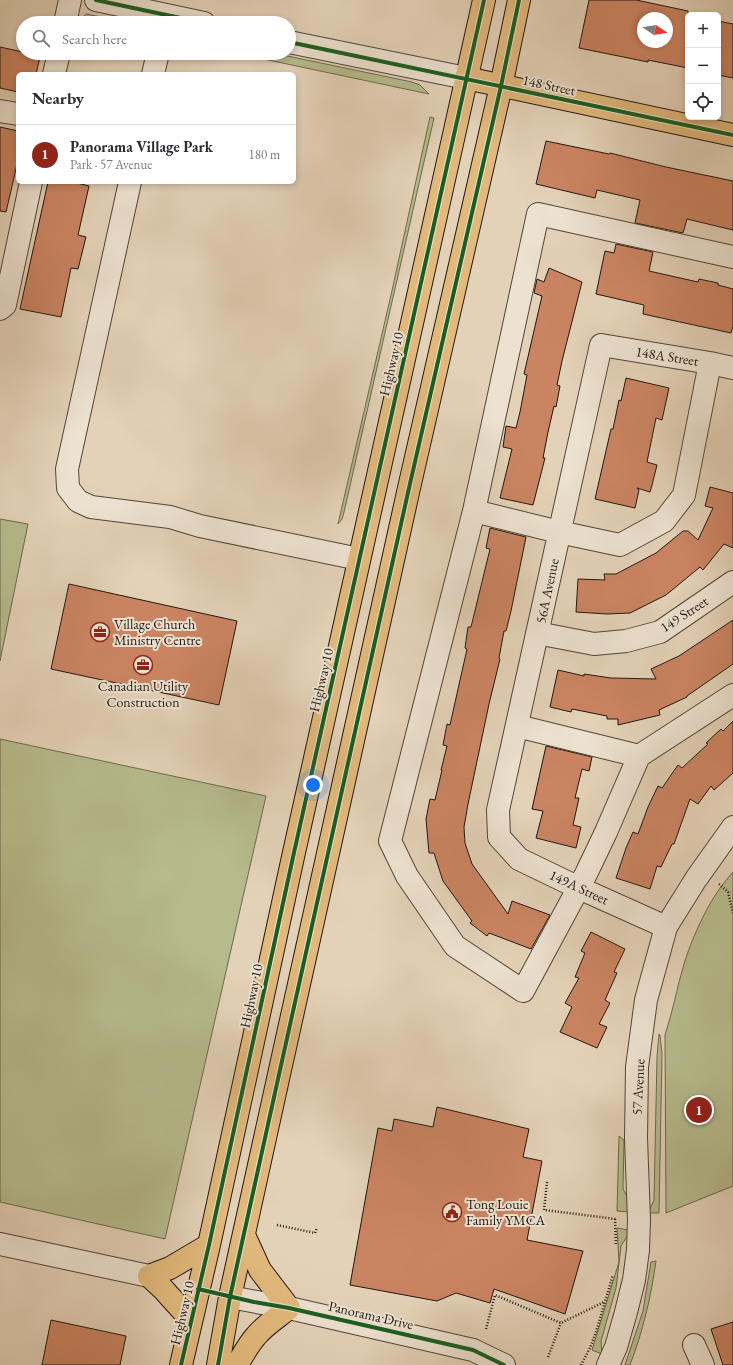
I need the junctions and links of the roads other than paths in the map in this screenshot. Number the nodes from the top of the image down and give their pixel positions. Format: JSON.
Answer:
{"nodes":[{"id":1,"x":70,"y":0,"type":"edge"},
{"id":2,"x":96,"y":0,"type":"edge"},
{"id":3,"x":484,"y":0,"type":"edge"},
{"id":4,"x":519,"y":0,"type":"edge"},
{"id":5,"x":67,"y":16,"type":"edge"},
{"id":6,"x":154,"y":16,"type":"edge"},
{"id":7,"x":296,"y":43,"type":"edge"},
{"id":8,"x":57,"y":60,"type":"edge"},
{"id":9,"x":156,"y":60,"type":"edge"},
{"id":10,"x":54,"y":72,"type":"edge"},
{"id":11,"x":153,"y":72,"type":"edge"},
{"id":12,"x":466,"y":78,"type":"junction"},
{"id":13,"x":501,"y":86,"type":"junction"},
{"id":14,"x":0,"y":111,"type":"edge"},
{"id":15,"x":16,"y":114,"type":"edge"},
{"id":16,"x":733,"y":135,"type":"edge"},
{"id":17,"x":31,"y":184,"type":"edge"},
{"id":18,"x":130,"y":184,"type":"edge"},
{"id":19,"x":733,"y":257,"type":"edge"},
{"id":20,"x":0,"y":309,"type":"edge"},
{"id":21,"x":601,"y":345,"type":"joint"},
{"id":22,"x":710,"y":363,"type":"junction"},
{"id":23,"x":733,"y":368,"type":"edge"},
{"id":24,"x":474,"y":511,"type":"junction"},
{"id":25,"x":559,"y":532,"type":"junction"},
{"id":26,"x":359,"y":559,"type":"junction"},
{"id":27,"x":733,"y":582,"type":"edge"},
{"id":28,"x":537,"y":633,"type":"junction"},
{"id":29,"x":733,"y":695,"type":"edge"},
{"id":30,"x":517,"y":726,"type":"junction"},
{"id":31,"x":639,"y":756,"type":"junction"},
{"id":32,"x":733,"y":827,"type":"edge"},
{"id":33,"x":499,"y":836,"type":"joint"},
{"id":34,"x":579,"y":888,"type":"junction"},
{"id":35,"x":666,"y":927,"type":"junction"},
{"id":36,"x":244,"y":1235,"type":"junction"},
{"id":37,"x":0,"y":1244,"type":"edge"},
{"id":38,"x":209,"y":1246,"type":"junction"},
{"id":39,"x":149,"y":1276,"type":"junction"},
{"id":40,"x":198,"y":1290,"type":"junction"},
{"id":41,"x":230,"y":1297,"type":"junction"},
{"id":42,"x":289,"y":1308,"type":"junction"},
{"id":43,"x":191,"y":1320,"type":"junction"},
{"id":44,"x":694,"y":1345,"type":"dead end"},
{"id":45,"x":181,"y":1365,"type":"edge"},
{"id":46,"x":218,"y":1365,"type":"edge"},
{"id":47,"x":237,"y":1365,"type":"edge"},
{"id":48,"x":504,"y":1365,"type":"edge"},
{"id":49,"x":608,"y":1365,"type":"edge"},
{"id":50,"x":703,"y":1365,"type":"edge"}],
"edges":[{"from":1,"to":5,"type":"street"},
{"from":2,"to":6,"type":"street"},
{"from":3,"to":12,"type":"main road","name":"Highway 10"},
{"from":4,"to":13,"type":"main road"},
{"from":7,"to":12,"type":"street","name":"148 Street"},
{"from":8,"to":10,"type":"street"},
{"from":9,"to":11,"type":"street"},
{"from":12,"to":13,"type":"main road","name":"148 Street"},
{"from":12,"to":26,"type":"main road","name":"Highway 10"},
{"from":13,"to":16,"type":"main road","name":"148 Street"},
{"from":13,"to":36,"type":"main road"},
{"from":14,"to":15,"type":"street"},
{"from":17,"to":20,"type":"street"},
{"from":18,"to":26,"type":"street"},
{"from":19,"to":24,"type":"street"},
{"from":21,"to":22,"type":"street","name":"148A Street"},
{"from":21,"to":25,"type":"street","name":"56A Avenue"},
{"from":22,"to":23,"type":"street","name":"148A Street"},
{"from":22,"to":25,"type":"street"},
{"from":24,"to":25,"type":"street"},
{"from":24,"to":34,"type":"street"},
{"from":25,"to":28,"type":"street","name":"56A Avenue"},
{"from":26,"to":38,"type":"main road","name":"Highway 10"},
{"from":27,"to":28,"type":"street","name":"149 Street"},
{"from":28,"to":30,"type":"street","name":"56A Avenue"},
{"from":29,"to":31,"type":"street"},
{"from":30,"to":31,"type":"street"},
{"from":30,"to":33,"type":"street","name":"56A Avenue"},
{"from":31,"to":34,"type":"street"},
{"from":32,"to":35,"type":"street","name":"57 Avenue"},
{"from":33,"to":34,"type":"street","name":"149A Street"},
{"from":34,"to":35,"type":"street","name":"149A Street"},
{"from":35,"to":49,"type":"street","name":"57 Avenue"},
{"from":36,"to":41,"type":"main road"},
{"from":36,"to":42,"type":"main road"},
{"from":37,"to":39,"type":"street"},
{"from":38,"to":39,"type":"main road"},
{"from":38,"to":40,"type":"main road","name":"Highway 10"},
{"from":39,"to":43,"type":"main road"},
{"from":40,"to":41,"type":"main road"},
{"from":40,"to":43,"type":"main road","name":"Highway 10"},
{"from":41,"to":42,"type":"street","name":"Panorama Drive"},
{"from":41,"to":46,"type":"main road"},
{"from":42,"to":47,"type":"main road"},
{"from":42,"to":48,"type":"street","name":"Panorama Drive"},
{"from":43,"to":45,"type":"main road","name":"Highway 10"},
{"from":44,"to":50,"type":"street"}]}
